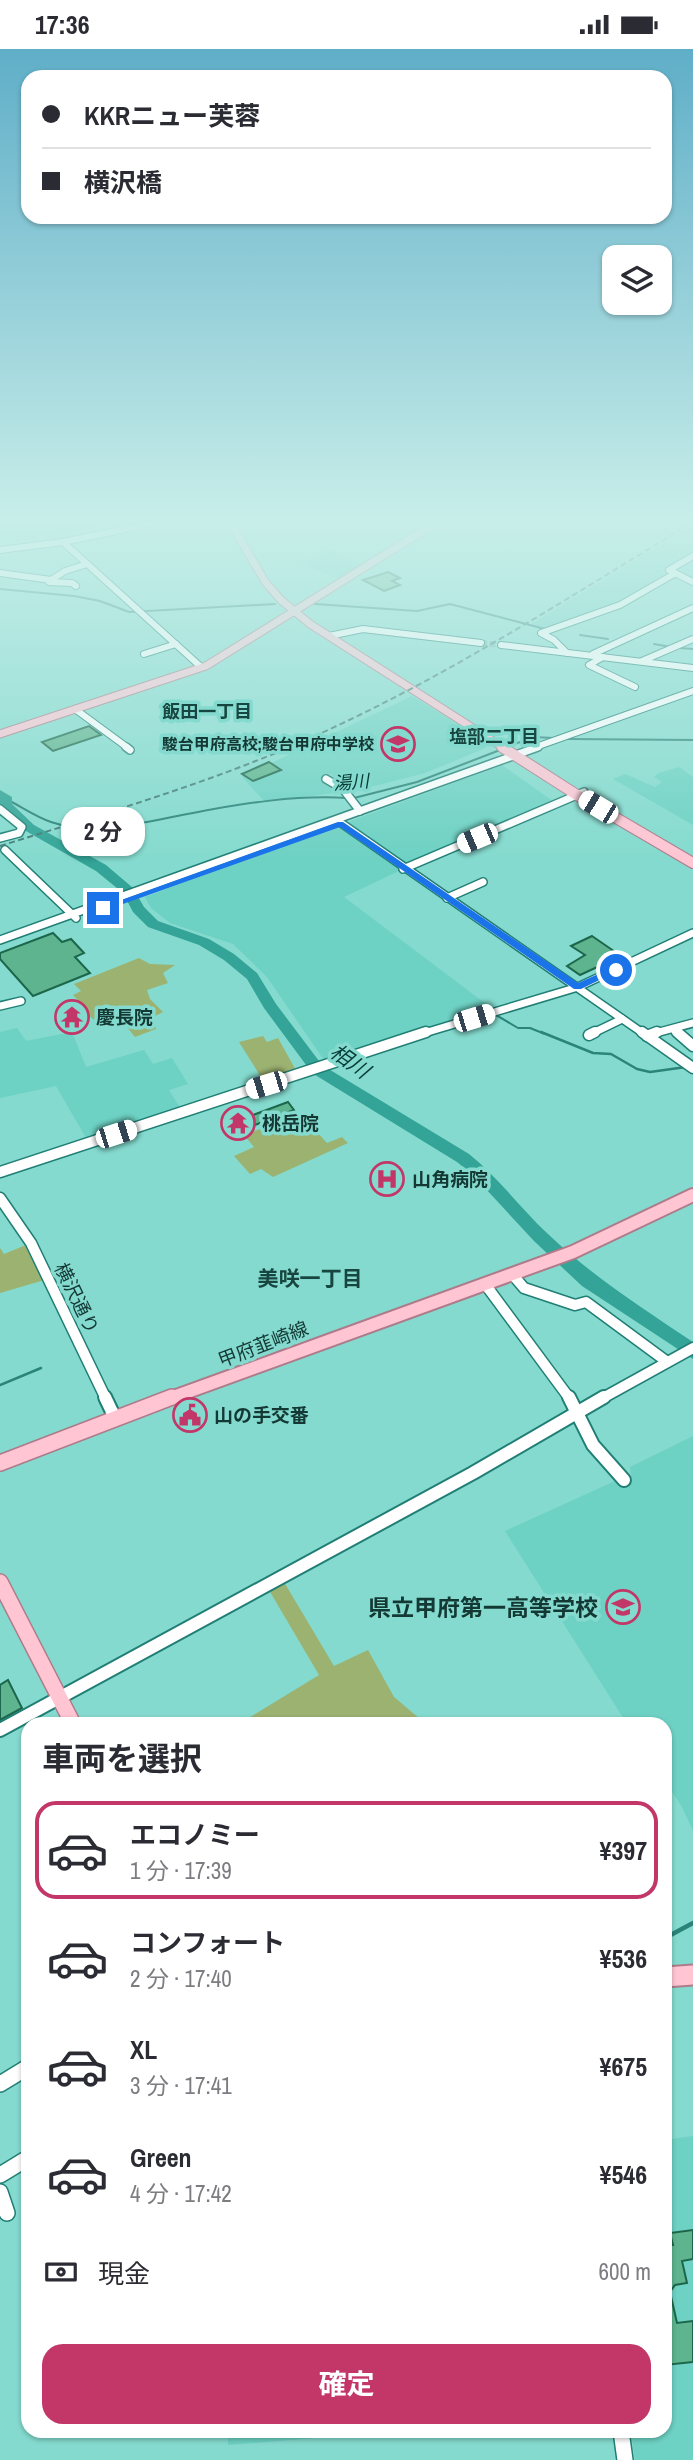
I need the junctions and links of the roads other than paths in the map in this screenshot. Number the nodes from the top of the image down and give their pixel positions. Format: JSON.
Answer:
{"nodes":[{"id":1,"x":333,"y":636,"type":"edge"},
{"id":2,"x":168,"y":637,"type":"edge"},
{"id":3,"x":252,"y":637,"type":"edge"},
{"id":4,"x":426,"y":637,"type":"edge"},
{"id":5,"x":548,"y":637,"type":"edge"},
{"id":6,"x":634,"y":637,"type":"edge"},
{"id":7,"x":693,"y":639,"type":"edge"},
{"id":8,"x":481,"y":643,"type":"tunnel mouth"},
{"id":9,"x":176,"y":644,"type":"junction"},
{"id":10,"x":500,"y":645,"type":"tunnel mouth"},
{"id":11,"x":610,"y":648,"type":"junction"},
{"id":12,"x":567,"y":653,"type":"junction"},
{"id":13,"x":144,"y":654,"type":"dead end"},
{"id":14,"x":589,"y":655,"type":"junction"},
{"id":15,"x":607,"y":657,"type":"junction"},
{"id":16,"x":640,"y":662,"type":"junction"},
{"id":17,"x":201,"y":667,"type":"junction"},
{"id":18,"x":693,"y":668,"type":"edge"},
{"id":19,"x":635,"y":687,"type":"dead end"},
{"id":20,"x":693,"y":691,"type":"edge"},
{"id":21,"x":693,"y":697,"type":"edge"},
{"id":22,"x":75,"y":709,"type":"junction"},
{"id":23,"x":0,"y":734,"type":"edge"},
{"id":24,"x":567,"y":738,"type":"junction"},
{"id":25,"x":130,"y":750,"type":"dead end"},
{"id":26,"x":514,"y":751,"type":"junction"},
{"id":27,"x":326,"y":779,"type":"dead end"},
{"id":28,"x":581,"y":794,"type":"junction"},
{"id":29,"x":0,"y":809,"type":"edge"},
{"id":30,"x":360,"y":811,"type":"junction"},
{"id":31,"x":341,"y":824,"type":"junction"},
{"id":32,"x":0,"y":838,"type":"edge"},
{"id":33,"x":5,"y":850,"type":"dead end"},
{"id":34,"x":693,"y":857,"type":"edge"},
{"id":35,"x":693,"y":863,"type":"edge"},
{"id":36,"x":402,"y":869,"type":"junction"},
{"id":37,"x":483,"y":882,"type":"dead end"},
{"id":38,"x":141,"y":893,"type":"junction"},
{"id":39,"x":447,"y":898,"type":"junction"},
{"id":40,"x":74,"y":916,"type":"junction"},
{"id":41,"x":693,"y":933,"type":"edge"},
{"id":42,"x":0,"y":943,"type":"edge"},
{"id":43,"x":578,"y":987,"type":"junction"},
{"id":44,"x":21,"y":1001,"type":"dead end"},
{"id":45,"x":0,"y":1006,"type":"edge"},
{"id":46,"x":682,"y":1014,"type":"dead end"},
{"id":47,"x":622,"y":1019,"type":"junction"},
{"id":48,"x":693,"y":1024,"type":"edge"},
{"id":49,"x":674,"y":1030,"type":"junction"},
{"id":50,"x":589,"y":1035,"type":"dead end"},
{"id":51,"x":647,"y":1036,"type":"junction"},
{"id":52,"x":693,"y":1046,"type":"edge"},
{"id":53,"x":693,"y":1068,"type":"edge"},
{"id":54,"x":0,"y":1172,"type":"edge"},
{"id":55,"x":693,"y":1195,"type":"edge"},
{"id":56,"x":0,"y":1198,"type":"edge"},
{"id":57,"x":573,"y":1252,"type":"joint"},
{"id":58,"x":512,"y":1274,"type":"junction"},
{"id":59,"x":485,"y":1284,"type":"junction"},
{"id":60,"x":693,"y":1348,"type":"edge"},
{"id":61,"x":666,"y":1360,"type":"junction"},
{"id":62,"x":576,"y":1415,"type":"junction"},
{"id":63,"x":115,"y":1418,"type":"junction"},
{"id":64,"x":0,"y":1463,"type":"edge"},
{"id":65,"x":624,"y":1480,"type":"dead end"},
{"id":66,"x":0,"y":1582,"type":"edge"},
{"id":67,"x":60,"y":1697,"type":"junction"},
{"id":68,"x":24,"y":1717,"type":"edge"},
{"id":69,"x":70,"y":1717,"type":"edge"},
{"id":70,"x":21,"y":1718,"type":"edge"},
{"id":71,"x":0,"y":1730,"type":"edge"},
{"id":72,"x":693,"y":1975,"type":"edge"},
{"id":73,"x":672,"y":1976,"type":"edge"},
{"id":74,"x":21,"y":2071,"type":"edge"},
{"id":75,"x":0,"y":2084,"type":"edge"},
{"id":76,"x":21,"y":2162,"type":"edge"},
{"id":77,"x":0,"y":2175,"type":"edge"},
{"id":78,"x":0,"y":2192,"type":"edge"},
{"id":79,"x":7,"y":2213,"type":"dead end"},
{"id":80,"x":622,"y":2438,"type":"edge"},
{"id":81,"x":625,"y":2460,"type":"edge"}],
"edges":[{"from":1,"to":26,"type":"main road"},
{"from":2,"to":9,"type":"street"},
{"from":3,"to":17,"type":"main road"},
{"from":4,"to":8,"type":"street"},
{"from":5,"to":12,"type":"street"},
{"from":6,"to":11,"type":"street"},
{"from":7,"to":16,"type":"street"},
{"from":9,"to":13,"type":"street"},
{"from":9,"to":17,"type":"street"},
{"from":10,"to":12,"type":"street"},
{"from":11,"to":14,"type":"street"},
{"from":11,"to":15,"type":"street"},
{"from":12,"to":14,"type":"street"},
{"from":14,"to":15,"type":"street"},
{"from":15,"to":16,"type":"street"},
{"from":15,"to":19,"type":"street"},
{"from":16,"to":18,"type":"street"},
{"from":17,"to":22,"type":"main road"},
{"from":20,"to":24,"type":"street"},
{"from":21,"to":24,"type":"street"},
{"from":22,"to":23,"type":"main road"},
{"from":22,"to":25,"type":"street"},
{"from":24,"to":26,"type":"street"},
{"from":24,"to":26,"type":"street"},
{"from":26,"to":28,"type":"main road"},
{"from":26,"to":30,"type":"street"},
{"from":26,"to":31,"type":"street"},
{"from":27,"to":30,"type":"street"},
{"from":28,"to":34,"type":"main road"},
{"from":28,"to":35,"type":"main road"},
{"from":28,"to":36,"type":"street"},
{"from":29,"to":32,"type":"street"},
{"from":30,"to":38,"type":"street"},
{"from":31,"to":36,"type":"street"},
{"from":31,"to":38,"type":"street"},
{"from":33,"to":40,"type":"street"},
{"from":36,"to":39,"type":"street"},
{"from":37,"to":39,"type":"street"},
{"from":38,"to":40,"type":"street"},
{"from":39,"to":43,"type":"street"},
{"from":40,"to":42,"type":"street"},
{"from":41,"to":43,"type":"street"},
{"from":43,"to":47,"type":"street"},
{"from":43,"to":54,"type":"street"},
{"from":44,"to":45,"type":"street"},
{"from":46,"to":48,"type":"street"},
{"from":47,"to":50,"type":"street"},
{"from":47,"to":51,"type":"street"},
{"from":48,"to":49,"type":"street"},
{"from":49,"to":51,"type":"street"},
{"from":49,"to":52,"type":"street"},
{"from":51,"to":53,"type":"street"},
{"from":55,"to":57,"type":"main road"},
{"from":56,"to":63,"type":"street","name":"横沢通り"},
{"from":57,"to":58,"type":"main road","name":"甲府韮崎線"},
{"from":58,"to":59,"type":"main road","name":"甲府韮崎線"},
{"from":58,"to":61,"type":"street"},
{"from":59,"to":62,"type":"street"},
{"from":59,"to":63,"type":"main road","name":"甲府韮崎線"},
{"from":60,"to":61,"type":"street"},
{"from":61,"to":62,"type":"street"},
{"from":62,"to":65,"type":"street"},
{"from":62,"to":67,"type":"street"},
{"from":63,"to":64,"type":"main road","name":"甲府韮崎線"},
{"from":66,"to":67,"type":"main road"},
{"from":67,"to":68,"type":"street"},
{"from":67,"to":69,"type":"main road"},
{"from":70,"to":71,"type":"street"},
{"from":72,"to":73,"type":"main road"},
{"from":74,"to":75,"type":"street"},
{"from":76,"to":77,"type":"street"},
{"from":78,"to":79,"type":"street"},
{"from":80,"to":81,"type":"street"}]}
